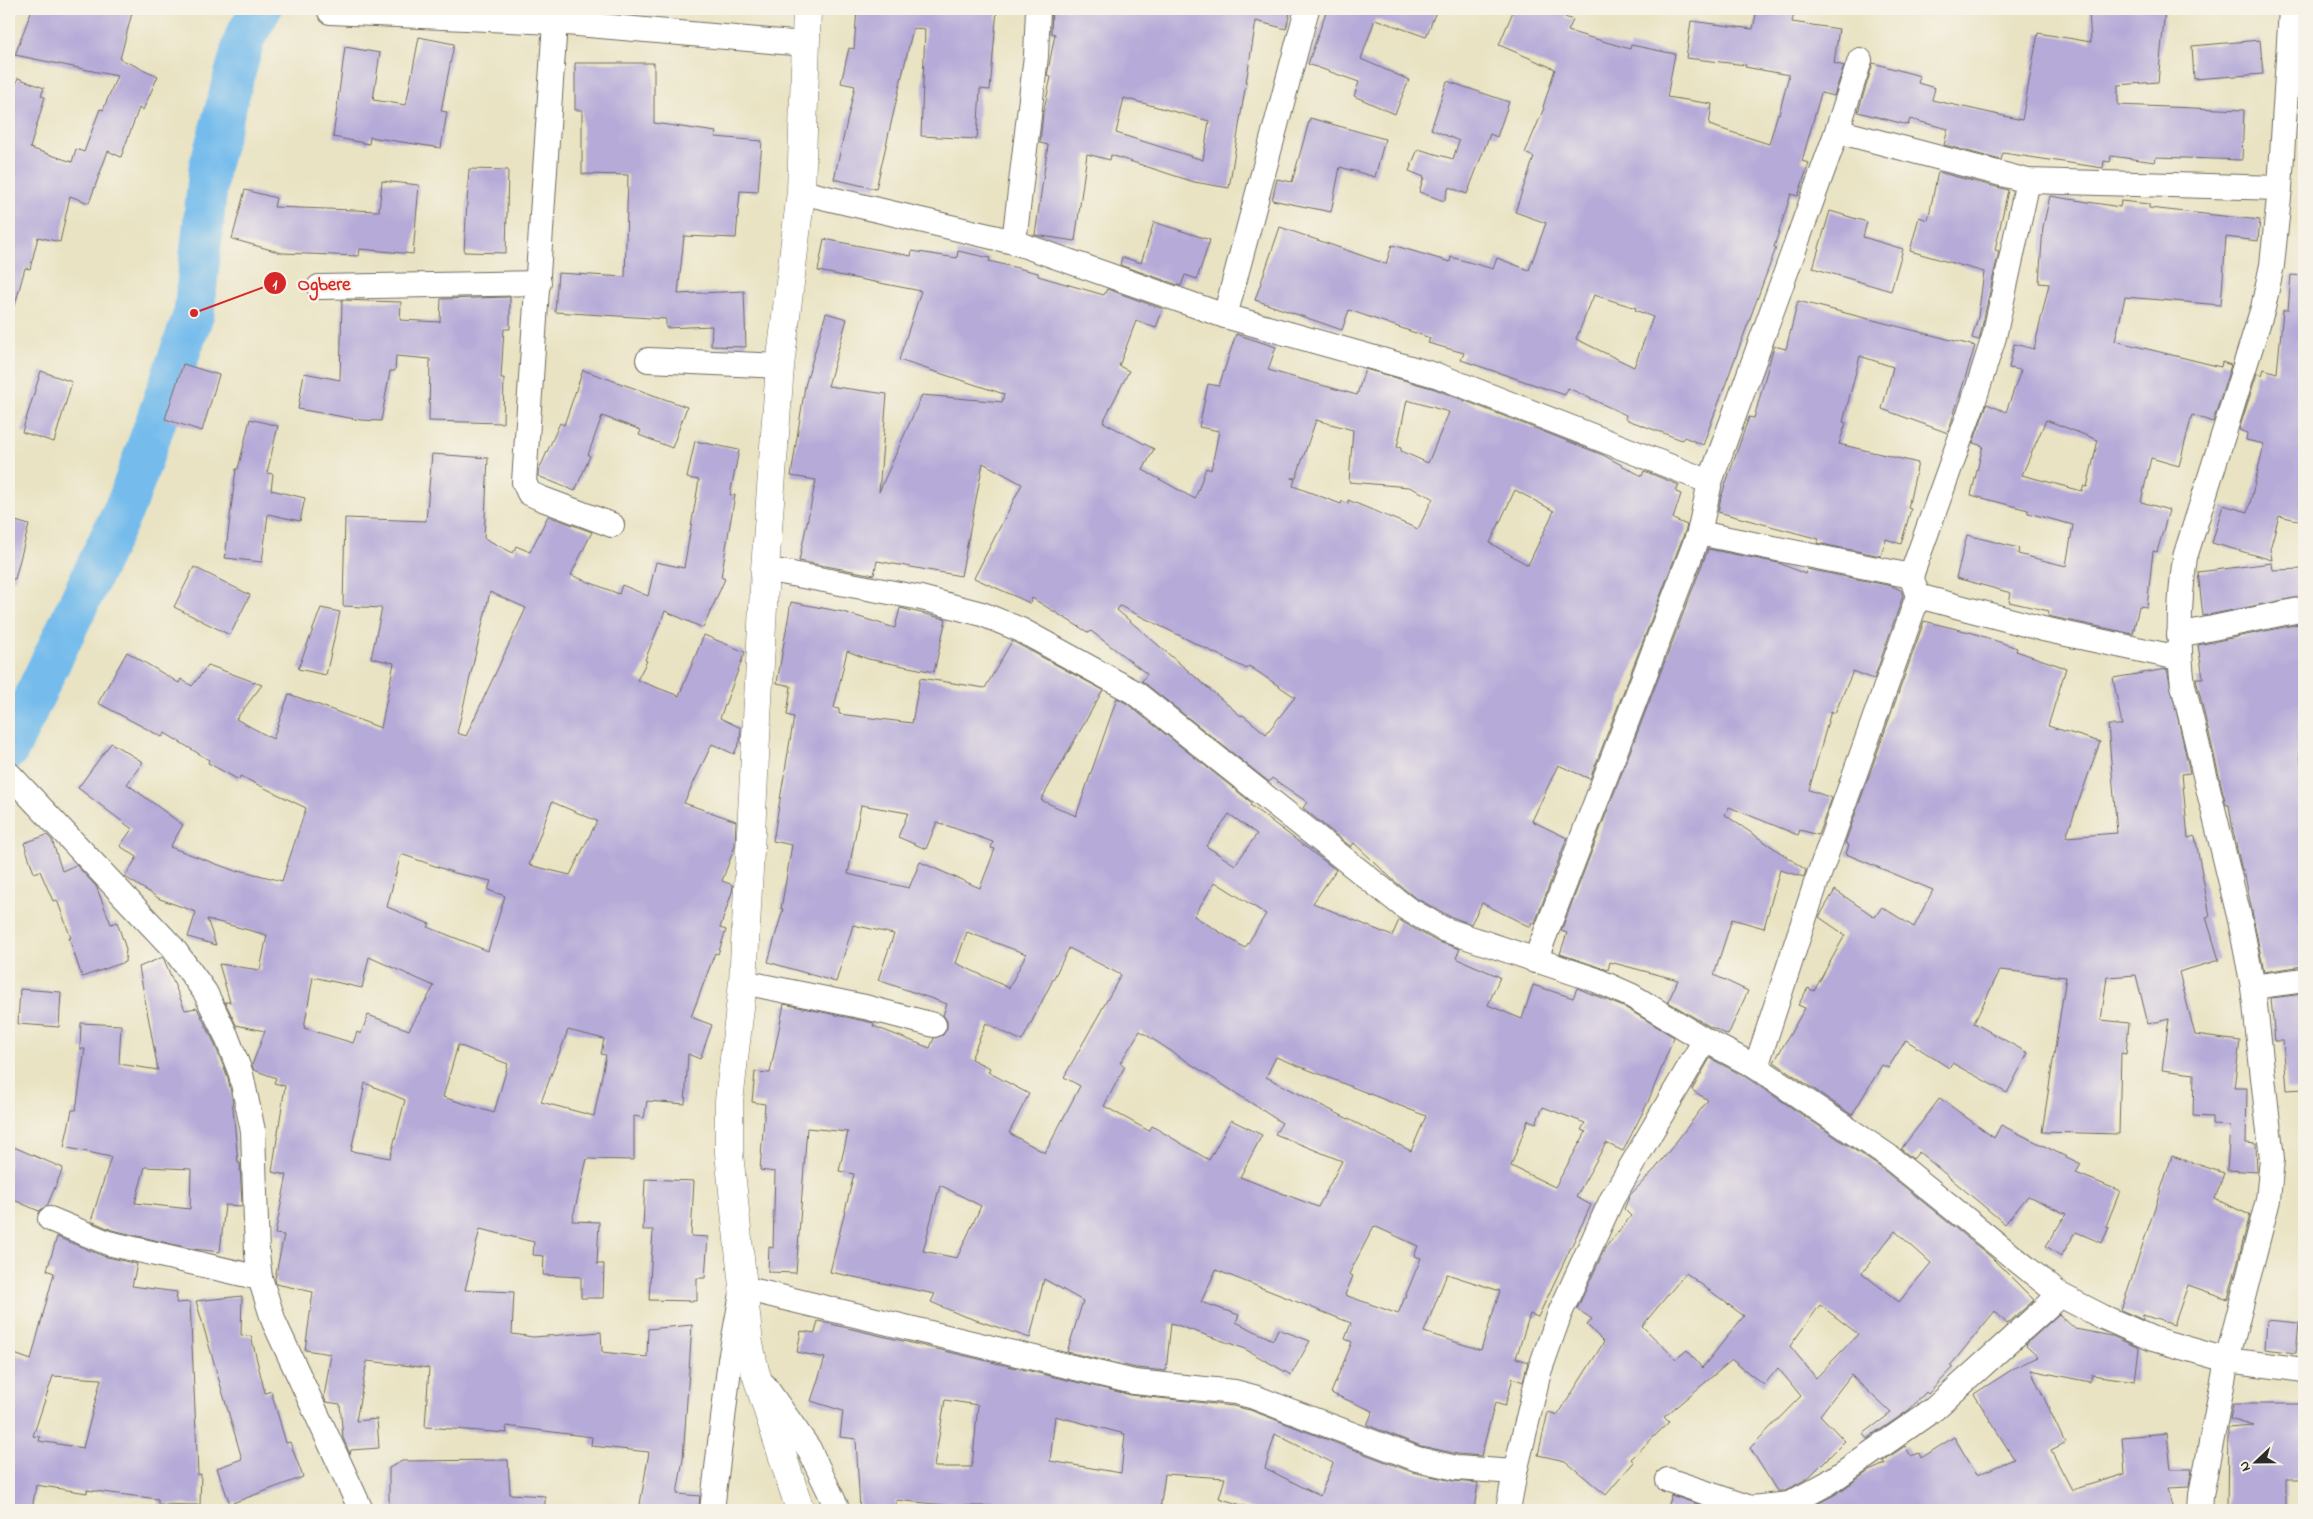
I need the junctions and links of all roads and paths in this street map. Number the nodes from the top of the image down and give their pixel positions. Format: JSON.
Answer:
{"nodes":[{"id":1,"x":807,"y":9,"type":"edge"},
{"id":2,"x":1038,"y":9,"type":"edge"},
{"id":3,"x":1307,"y":9,"type":"edge"},
{"id":4,"x":2291,"y":9,"type":"edge"},
{"id":5,"x":330,"y":12,"type":"dead end"},
{"id":6,"x":555,"y":22,"type":"junction"},
{"id":7,"x":804,"y":44,"type":"junction"},
{"id":8,"x":1860,"y":60,"type":"dead end"},
{"id":9,"x":2296,"y":76,"type":"edge"},
{"id":10,"x":1837,"y":131,"type":"junction"},
{"id":11,"x":2028,"y":181,"type":"junction"},
{"id":12,"x":2280,"y":188,"type":"junction"},
{"id":13,"x":801,"y":192,"type":"junction"},
{"id":14,"x":1014,"y":242,"type":"junction"},
{"id":15,"x":539,"y":283,"type":"junction"},
{"id":16,"x":319,"y":287,"type":"dead end"},
{"id":17,"x":1225,"y":316,"type":"junction"},
{"id":18,"x":648,"y":360,"type":"dead end"},
{"id":19,"x":780,"y":366,"type":"junction"},
{"id":20,"x":1710,"y":482,"type":"junction"},
{"id":21,"x":612,"y":525,"type":"dead end"},
{"id":22,"x":1699,"y":532,"type":"junction"},
{"id":23,"x":766,"y":569,"type":"junction"},
{"id":24,"x":1914,"y":586,"type":"junction"},
{"id":25,"x":2304,"y":609,"type":"edge"},
{"id":26,"x":2179,"y":647,"type":"junction"},
{"id":27,"x":9,"y":774,"type":"edge"},
{"id":28,"x":1535,"y":960,"type":"junction"},
{"id":29,"x":2304,"y":980,"type":"edge"},
{"id":30,"x":743,"y":982,"type":"junction"},
{"id":31,"x":2253,"y":987,"type":"junction"},
{"id":32,"x":934,"y":1025,"type":"dead end"},
{"id":33,"x":1705,"y":1040,"type":"junction"},
{"id":34,"x":1756,"y":1067,"type":"junction"},
{"id":35,"x":50,"y":1219,"type":"dead end"},
{"id":36,"x":260,"y":1278,"type":"junction"},
{"id":37,"x":743,"y":1288,"type":"junction"},
{"id":38,"x":2060,"y":1294,"type":"junction"},
{"id":39,"x":2227,"y":1360,"type":"junction"},
{"id":40,"x":2304,"y":1370,"type":"edge"},
{"id":41,"x":755,"y":1371,"type":"junction"},
{"id":42,"x":1515,"y":1472,"type":"junction"},
{"id":43,"x":1668,"y":1480,"type":"dead end"},
{"id":44,"x":360,"y":1510,"type":"edge"},
{"id":45,"x":712,"y":1510,"type":"edge"},
{"id":46,"x":800,"y":1510,"type":"edge"},
{"id":47,"x":838,"y":1510,"type":"edge"},
{"id":48,"x":1508,"y":1510,"type":"edge"},
{"id":49,"x":2200,"y":1510,"type":"edge"}],
"edges":[{"from":1,"to":7,"type":"main road"},
{"from":2,"to":14,"type":"street"},
{"from":3,"to":17,"type":"street"},
{"from":4,"to":9,"type":"street"},
{"from":5,"to":6,"type":"street"},
{"from":6,"to":7,"type":"street"},
{"from":6,"to":15,"type":"street"},
{"from":7,"to":13,"type":"main road"},
{"from":8,"to":10,"type":"street"},
{"from":9,"to":12,"type":"street"},
{"from":10,"to":11,"type":"street"},
{"from":10,"to":20,"type":"street"},
{"from":11,"to":12,"type":"street"},
{"from":11,"to":24,"type":"street"},
{"from":12,"to":26,"type":"street"},
{"from":13,"to":14,"type":"street"},
{"from":13,"to":19,"type":"main road"},
{"from":14,"to":17,"type":"street"},
{"from":15,"to":16,"type":"street"},
{"from":15,"to":21,"type":"street"},
{"from":17,"to":20,"type":"street"},
{"from":18,"to":19,"type":"street"},
{"from":19,"to":23,"type":"main road"},
{"from":20,"to":22,"type":"street"},
{"from":22,"to":24,"type":"street"},
{"from":22,"to":28,"type":"street"},
{"from":23,"to":28,"type":"street"},
{"from":23,"to":30,"type":"main road"},
{"from":24,"to":26,"type":"street"},
{"from":24,"to":34,"type":"street"},
{"from":25,"to":26,"type":"street"},
{"from":26,"to":31,"type":"street"},
{"from":27,"to":36,"type":"street"},
{"from":28,"to":33,"type":"street"},
{"from":29,"to":31,"type":"street"},
{"from":30,"to":32,"type":"street"},
{"from":30,"to":37,"type":"main road"},
{"from":31,"to":39,"type":"street"},
{"from":33,"to":34,"type":"street"},
{"from":33,"to":42,"type":"street"},
{"from":34,"to":38,"type":"street"},
{"from":35,"to":36,"type":"street"},
{"from":36,"to":44,"type":"street"},
{"from":37,"to":41,"type":"main road"},
{"from":37,"to":42,"type":"street"},
{"from":37,"to":45,"type":"street"},
{"from":38,"to":39,"type":"street"},
{"from":38,"to":43,"type":"street"},
{"from":39,"to":40,"type":"street"},
{"from":39,"to":49,"type":"street"},
{"from":41,"to":46,"type":"main road"},
{"from":41,"to":47,"type":"street"},
{"from":42,"to":48,"type":"street"}]}
